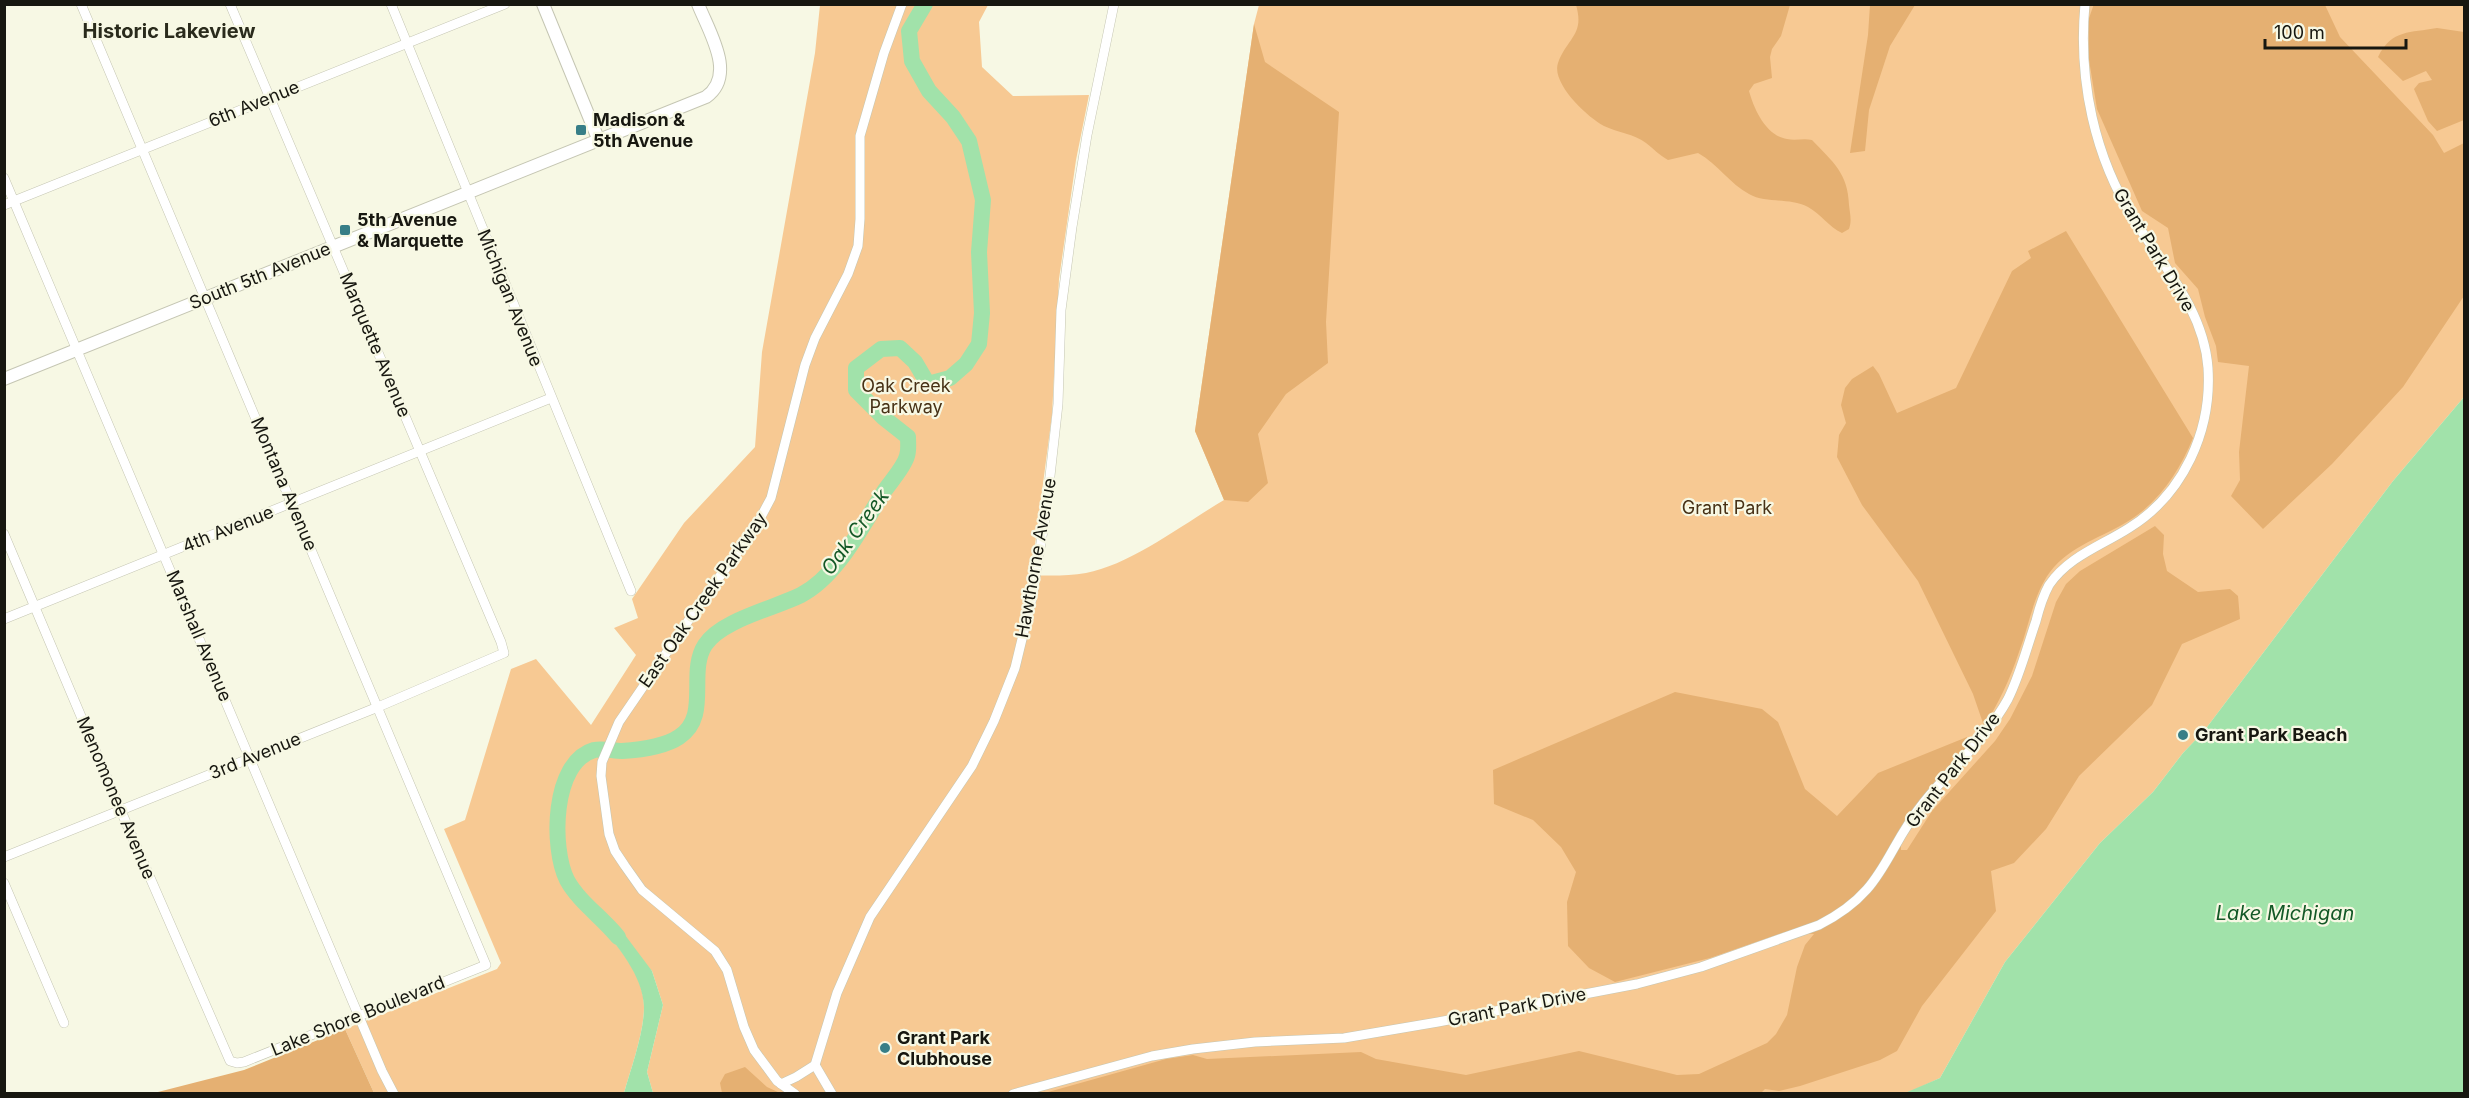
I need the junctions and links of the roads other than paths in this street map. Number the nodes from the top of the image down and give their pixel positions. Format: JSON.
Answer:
{"nodes":[{"id":1,"x":81,"y":4,"type":"edge"},
{"id":2,"x":231,"y":4,"type":"edge"},
{"id":3,"x":391,"y":4,"type":"edge"},
{"id":4,"x":505,"y":4,"type":"edge"},
{"id":5,"x":543,"y":4,"type":"edge"},
{"id":6,"x":698,"y":4,"type":"edge"},
{"id":7,"x":902,"y":4,"type":"edge"},
{"id":8,"x":1114,"y":4,"type":"edge"},
{"id":9,"x":2085,"y":4,"type":"edge"},
{"id":10,"x":407,"y":43,"type":"junction"},
{"id":11,"x":270,"y":98,"type":"junction"},
{"id":12,"x":599,"y":141,"type":"junction"},
{"id":13,"x":142,"y":150,"type":"junction"},
{"id":14,"x":4,"y":178,"type":"edge"},
{"id":15,"x":468,"y":193,"type":"junction"},
{"id":16,"x":14,"y":201,"type":"junction"},
{"id":17,"x":4,"y":205,"type":"edge"},
{"id":18,"x":333,"y":247,"type":"junction"},
{"id":19,"x":204,"y":298,"type":"junction"},
{"id":20,"x":78,"y":351,"type":"junction"},
{"id":21,"x":4,"y":379,"type":"edge"},
{"id":22,"x":551,"y":398,"type":"junction"},
{"id":23,"x":420,"y":451,"type":"junction"},
{"id":24,"x":292,"y":503,"type":"junction"},
{"id":25,"x":4,"y":534,"type":"edge"},
{"id":26,"x":164,"y":555,"type":"junction"},
{"id":27,"x":631,"y":591,"type":"dead end"},
{"id":28,"x":35,"y":606,"type":"junction"},
{"id":29,"x":4,"y":619,"type":"edge"},
{"id":30,"x":504,"y":653,"type":"joint"},
{"id":31,"x":378,"y":707,"type":"junction"},
{"id":32,"x":251,"y":759,"type":"junction"},
{"id":33,"x":121,"y":811,"type":"junction"},
{"id":34,"x":4,"y":857,"type":"edge"},
{"id":35,"x":4,"y":884,"type":"edge"},
{"id":36,"x":486,"y":965,"type":"joint"},
{"id":37,"x":360,"y":1016,"type":"junction"},
{"id":38,"x":64,"y":1023,"type":"dead end"},
{"id":39,"x":230,"y":1061,"type":"joint"},
{"id":40,"x":814,"y":1065,"type":"junction"},
{"id":41,"x":781,"y":1084,"type":"junction"},
{"id":42,"x":394,"y":1094,"type":"edge"},
{"id":43,"x":795,"y":1094,"type":"edge"},
{"id":44,"x":832,"y":1094,"type":"edge"},
{"id":45,"x":1013,"y":1094,"type":"edge"}],
"edges":[{"from":1,"to":13,"type":"street","name":"Montana Avenue"},
{"from":2,"to":11,"type":"street","name":"Marquette Avenue"},
{"from":3,"to":10,"type":"street","name":"Michigan Avenue"},
{"from":4,"to":10,"type":"street","name":"6th Avenue"},
{"from":5,"to":12,"type":"street"},
{"from":6,"to":12,"type":"street","name":"South 5th Avenue"},
{"from":7,"to":41,"type":"street","name":"East Oak Creek Parkway"},
{"from":8,"to":40,"type":"street","name":"Hawthorne Avenue"},
{"from":9,"to":45,"type":"street","name":"Grant Park Drive"},
{"from":10,"to":11,"type":"street","name":"6th Avenue"},
{"from":10,"to":15,"type":"street","name":"Michigan Avenue"},
{"from":11,"to":13,"type":"street","name":"6th Avenue"},
{"from":11,"to":18,"type":"street","name":"Marquette Avenue"},
{"from":12,"to":15,"type":"street","name":"South 5th Avenue"},
{"from":13,"to":16,"type":"street","name":"6th Avenue"},
{"from":13,"to":19,"type":"street","name":"Montana Avenue"},
{"from":14,"to":16,"type":"street","name":"Marshall Avenue"},
{"from":15,"to":18,"type":"street","name":"South 5th Avenue"},
{"from":15,"to":22,"type":"street","name":"Michigan Avenue"},
{"from":16,"to":17,"type":"street","name":"6th Avenue"},
{"from":16,"to":20,"type":"street","name":"Marshall Avenue"},
{"from":18,"to":19,"type":"street","name":"South 5th Avenue"},
{"from":18,"to":23,"type":"street","name":"Marquette Avenue"},
{"from":19,"to":20,"type":"street","name":"South 5th Avenue"},
{"from":19,"to":24,"type":"street","name":"Montana Avenue"},
{"from":20,"to":21,"type":"street","name":"South 5th Avenue"},
{"from":20,"to":26,"type":"street","name":"Marshall Avenue"},
{"from":22,"to":23,"type":"street","name":"4th Avenue"},
{"from":22,"to":27,"type":"street","name":"Michigan Avenue"},
{"from":23,"to":24,"type":"street","name":"4th Avenue"},
{"from":23,"to":30,"type":"street","name":"Marquette Avenue"},
{"from":24,"to":26,"type":"street","name":"4th Avenue"},
{"from":24,"to":31,"type":"street","name":"Montana Avenue"},
{"from":25,"to":28,"type":"street","name":"Menomonee Avenue"},
{"from":26,"to":28,"type":"street","name":"4th Avenue"},
{"from":26,"to":32,"type":"street","name":"Marshall Avenue"},
{"from":28,"to":29,"type":"street","name":"4th Avenue"},
{"from":28,"to":33,"type":"street","name":"Menomonee Avenue"},
{"from":30,"to":31,"type":"street","name":"3rd Avenue"},
{"from":31,"to":32,"type":"street","name":"3rd Avenue"},
{"from":31,"to":36,"type":"street","name":"Montana Avenue"},
{"from":32,"to":33,"type":"street","name":"3rd Avenue"},
{"from":32,"to":37,"type":"street","name":"Marshall Avenue"},
{"from":33,"to":34,"type":"street","name":"3rd Avenue"},
{"from":33,"to":39,"type":"street","name":"Menomonee Avenue"},
{"from":35,"to":38,"type":"street"},
{"from":36,"to":37,"type":"street","name":"Lake Shore Boulevard"},
{"from":37,"to":39,"type":"street","name":"Lake Shore Boulevard"},
{"from":37,"to":42,"type":"street","name":"Marshall Avenue"},
{"from":40,"to":41,"type":"street"},
{"from":40,"to":44,"type":"street"},
{"from":41,"to":43,"type":"street","name":"East Oak Creek Parkway"}]}
